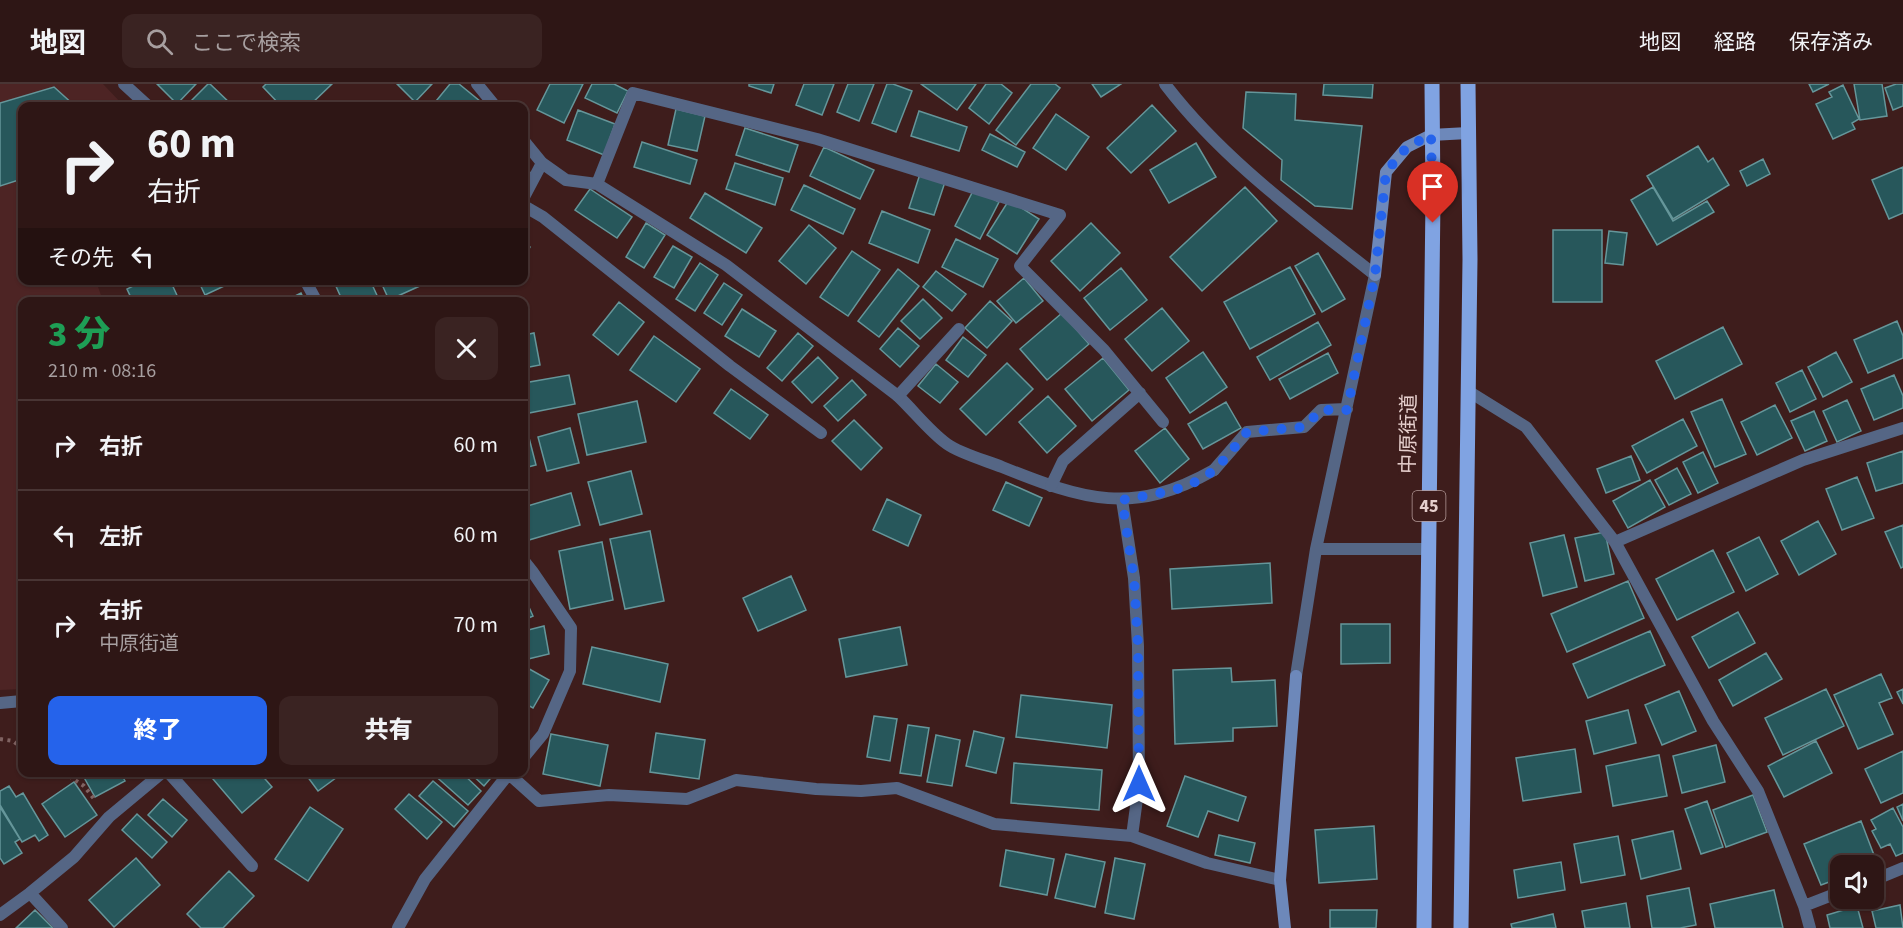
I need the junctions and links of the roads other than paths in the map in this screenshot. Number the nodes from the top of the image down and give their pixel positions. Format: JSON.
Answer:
{"nodes":[{"id":1,"x":124,"y":84,"type":"edge"},
{"id":2,"x":477,"y":84,"type":"edge"},
{"id":3,"x":1165,"y":84,"type":"edge"},
{"id":4,"x":1432,"y":84,"type":"edge"},
{"id":5,"x":1468,"y":84,"type":"edge"},
{"id":6,"x":635,"y":88,"type":"edge"},
{"id":7,"x":144,"y":102,"type":"edge"},
{"id":8,"x":492,"y":102,"type":"edge"},
{"id":9,"x":1468,"y":133,"type":"junction"},
{"id":10,"x":1431,"y":135,"type":"junction"},
{"id":11,"x":528,"y":146,"type":"edge"},
{"id":12,"x":542,"y":163,"type":"junction"},
{"id":13,"x":597,"y":183,"type":"junction"},
{"id":14,"x":528,"y":189,"type":"edge"},
{"id":15,"x":528,"y":208,"type":"edge"},
{"id":16,"x":1375,"y":275,"type":"junction"},
{"id":17,"x":959,"y":329,"type":"dead end"},
{"id":18,"x":1468,"y":391,"type":"junction"},
{"id":19,"x":1140,"y":393,"type":"junction"},
{"id":20,"x":898,"y":396,"type":"junction"},
{"id":21,"x":1347,"y":410,"type":"junction"},
{"id":22,"x":1163,"y":422,"type":"dead end"},
{"id":23,"x":1903,"y":428,"type":"edge"},
{"id":24,"x":821,"y":433,"type":"dead end"},
{"id":25,"x":1051,"y":486,"type":"junction"},
{"id":26,"x":1122,"y":500,"type":"junction"},
{"id":27,"x":1615,"y":542,"type":"junction"},
{"id":28,"x":1316,"y":549,"type":"junction"},
{"id":29,"x":1429,"y":549,"type":"junction"},
{"id":30,"x":528,"y":566,"type":"edge"},
{"id":31,"x":18,"y":701,"type":"edge"},
{"id":32,"x":0,"y":703,"type":"edge"},
{"id":33,"x":528,"y":752,"type":"edge"},
{"id":34,"x":157,"y":777,"type":"edge"},
{"id":35,"x":172,"y":777,"type":"edge"},
{"id":36,"x":506,"y":777,"type":"edge"},
{"id":37,"x":513,"y":777,"type":"edge"},
{"id":38,"x":1132,"y":836,"type":"junction"},
{"id":39,"x":252,"y":866,"type":"dead end"},
{"id":40,"x":1903,"y":868,"type":"edge"},
{"id":41,"x":1884,"y":876,"type":"edge"},
{"id":42,"x":1280,"y":880,"type":"junction"},
{"id":43,"x":30,"y":893,"type":"junction"},
{"id":44,"x":1830,"y":896,"type":"edge"},
{"id":45,"x":1804,"y":906,"type":"junction"},
{"id":46,"x":0,"y":915,"type":"edge"},
{"id":47,"x":62,"y":928,"type":"edge"},
{"id":48,"x":398,"y":928,"type":"edge"},
{"id":49,"x":1285,"y":928,"type":"edge"},
{"id":50,"x":1424,"y":928,"type":"edge"},
{"id":51,"x":1461,"y":928,"type":"edge"},
{"id":52,"x":1810,"y":928,"type":"edge"}],
"edges":[{"from":1,"to":7,"type":"street"},
{"from":2,"to":8,"type":"street"},
{"from":3,"to":16,"type":"street"},
{"from":4,"to":10,"type":"main road","name":"中原街道","number":"45"},
{"from":5,"to":9,"type":"main road","number":"45"},
{"from":6,"to":13,"type":"street"},
{"from":6,"to":19,"type":"street"},
{"from":9,"to":10,"type":"street"},
{"from":9,"to":18,"type":"main road","number":"45"},
{"from":10,"to":16,"type":"street"},
{"from":10,"to":29,"type":"main road","name":"中原街道","number":"45"},
{"from":11,"to":12,"type":"street"},
{"from":12,"to":13,"type":"street"},
{"from":12,"to":14,"type":"street"},
{"from":13,"to":20,"type":"street"},
{"from":15,"to":24,"type":"street"},
{"from":16,"to":21,"type":"street"},
{"from":17,"to":20,"type":"street"},
{"from":18,"to":27,"type":"street"},
{"from":18,"to":51,"type":"main road","number":"45"},
{"from":19,"to":22,"type":"street"},
{"from":19,"to":25,"type":"street"},
{"from":20,"to":25,"type":"street"},
{"from":21,"to":26,"type":"street"},
{"from":21,"to":28,"type":"street"},
{"from":23,"to":27,"type":"street"},
{"from":25,"to":26,"type":"street"},
{"from":26,"to":38,"type":"street"},
{"from":27,"to":45,"type":"street"},
{"from":28,"to":29,"type":"street"},
{"from":28,"to":42,"type":"street"},
{"from":29,"to":50,"type":"main road","name":"中原街道","number":"45"},
{"from":30,"to":33,"type":"street"},
{"from":31,"to":32,"type":"street"},
{"from":34,"to":43,"type":"street"},
{"from":35,"to":39,"type":"street"},
{"from":36,"to":48,"type":"street"},
{"from":37,"to":38,"type":"street"},
{"from":38,"to":42,"type":"street"},
{"from":40,"to":41,"type":"street"},
{"from":42,"to":49,"type":"street"},
{"from":43,"to":46,"type":"street"},
{"from":43,"to":47,"type":"street"},
{"from":44,"to":45,"type":"street"},
{"from":45,"to":52,"type":"street"}]}
